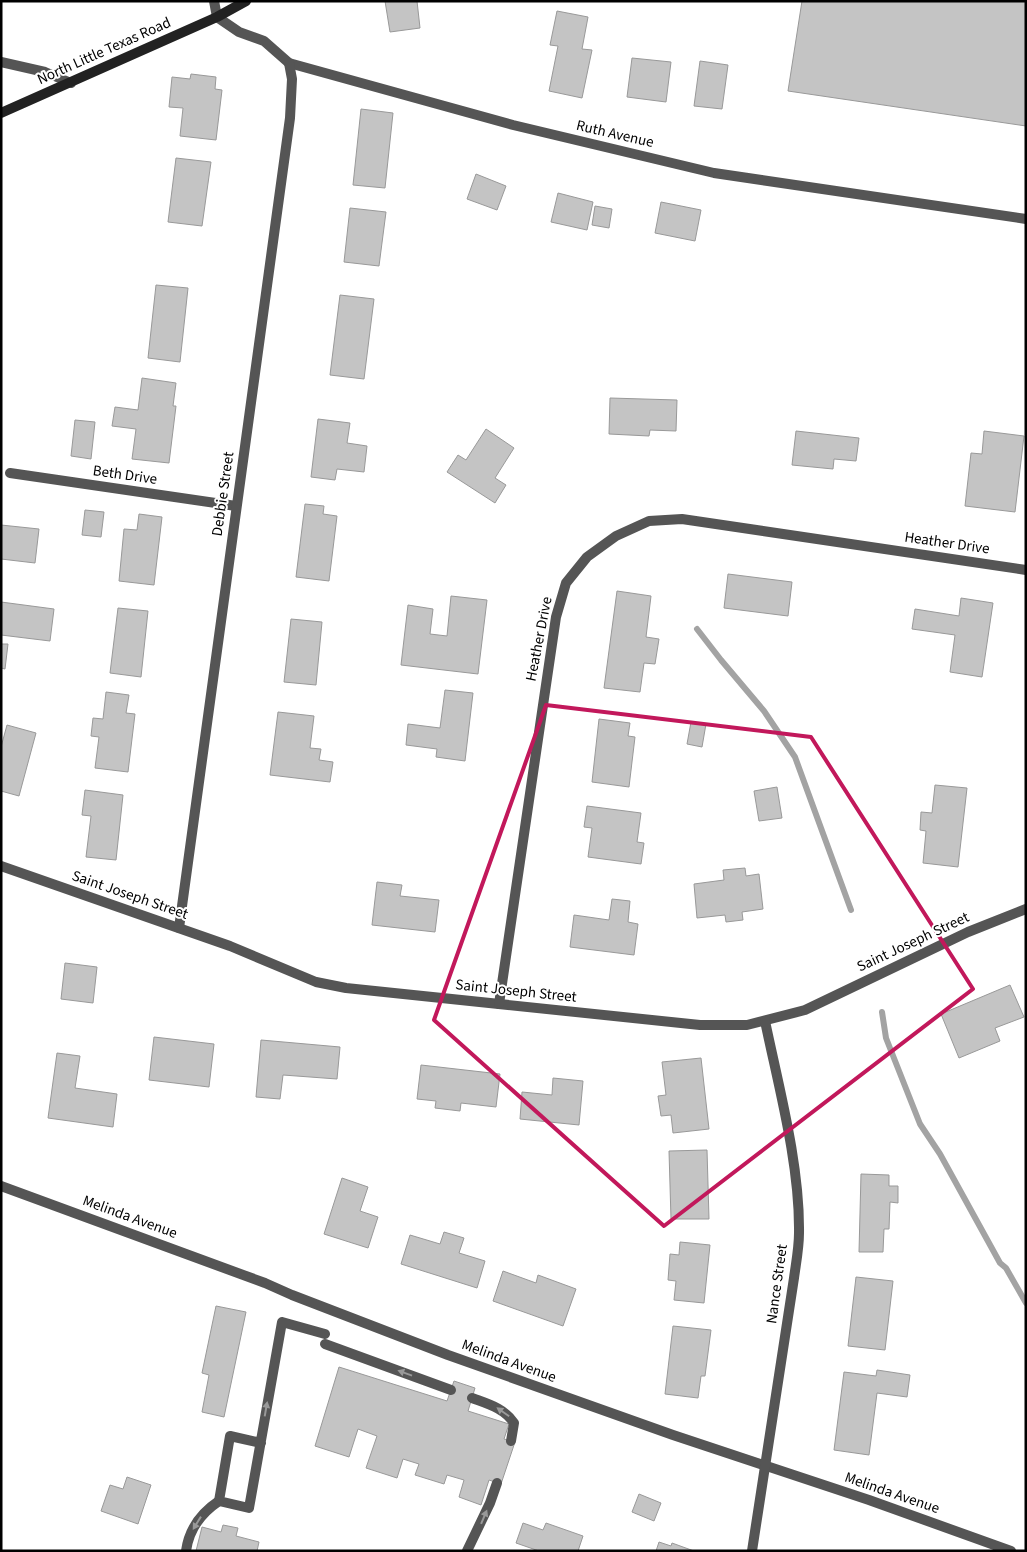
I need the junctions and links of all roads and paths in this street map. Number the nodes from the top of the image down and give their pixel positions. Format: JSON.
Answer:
{"nodes":[{"id":1,"x":214,"y":1,"type":"edge"},
{"id":2,"x":246,"y":1,"type":"edge"},
{"id":3,"x":217,"y":17,"type":"junction"},
{"id":4,"x":1,"y":62,"type":"edge"},
{"id":5,"x":289,"y":63,"type":"junction"},
{"id":6,"x":71,"y":84,"type":"junction"},
{"id":7,"x":1,"y":114,"type":"edge"},
{"id":8,"x":1026,"y":219,"type":"edge"},
{"id":9,"x":10,"y":473,"type":"dead end"},
{"id":10,"x":236,"y":506,"type":"junction"},
{"id":11,"x":1026,"y":570,"type":"edge"},
{"id":12,"x":1,"y":866,"type":"edge"},
{"id":13,"x":1025,"y":906,"type":"edge"},
{"id":14,"x":179,"y":928,"type":"junction"},
{"id":15,"x":499,"y":1004,"type":"junction"},
{"id":16,"x":765,"y":1021,"type":"junction"},
{"id":17,"x":1,"y":1186,"type":"edge"},
{"id":18,"x":451,"y":1390,"type":"dead end"},
{"id":19,"x":472,"y":1398,"type":"dead end"},
{"id":20,"x":511,"y":1441,"type":"dead end"},
{"id":21,"x":261,"y":1443,"type":"junction"},
{"id":22,"x":765,"y":1465,"type":"junction"},
{"id":23,"x":497,"y":1483,"type":"dead end"},
{"id":24,"x":219,"y":1502,"type":"junction"},
{"id":25,"x":186,"y":1551,"type":"edge"},
{"id":26,"x":468,"y":1551,"type":"edge"},
{"id":27,"x":752,"y":1551,"type":"edge"},
{"id":28,"x":1011,"y":1551,"type":"edge"}],
"edges":[{"from":1,"to":3,"type":"street"},
{"from":2,"to":3,"type":"street","name":"North Little Texas Road"},
{"from":3,"to":5,"type":"street","name":"Ruth Avenue"},
{"from":3,"to":6,"type":"street","name":"North Little Texas Road"},
{"from":4,"to":6,"type":"street"},
{"from":5,"to":8,"type":"street","name":"Ruth Avenue"},
{"from":5,"to":10,"type":"street","name":"Debbie Street"},
{"from":6,"to":7,"type":"street","name":"North Little Texas Road"},
{"from":9,"to":10,"type":"street","name":"Beth Drive"},
{"from":10,"to":14,"type":"street","name":"Debbie Street"},
{"from":11,"to":15,"type":"street","name":"Heather Drive"},
{"from":12,"to":14,"type":"street","name":"Saint Joseph Street"},
{"from":13,"to":16,"type":"street","name":"Saint Joseph Street"},
{"from":14,"to":15,"type":"street","name":"Saint Joseph Street"},
{"from":15,"to":16,"type":"street","name":"Saint Joseph Street"},
{"from":16,"to":22,"type":"street","name":"Nance Street"},
{"from":17,"to":22,"type":"street","name":"Melinda Avenue"},
{"from":18,"to":21,"type":"street"},
{"from":20,"to":19,"type":"street","one_way":true},
{"from":21,"to":24,"type":"street"},
{"from":21,"to":24,"type":"street"},
{"from":22,"to":27,"type":"street","name":"Nance Street"},
{"from":22,"to":28,"type":"street","name":"Melinda Avenue"},
{"from":26,"to":23,"type":"street","one_way":true},
{"from":24,"to":25,"type":"street","one_way":true}]}
